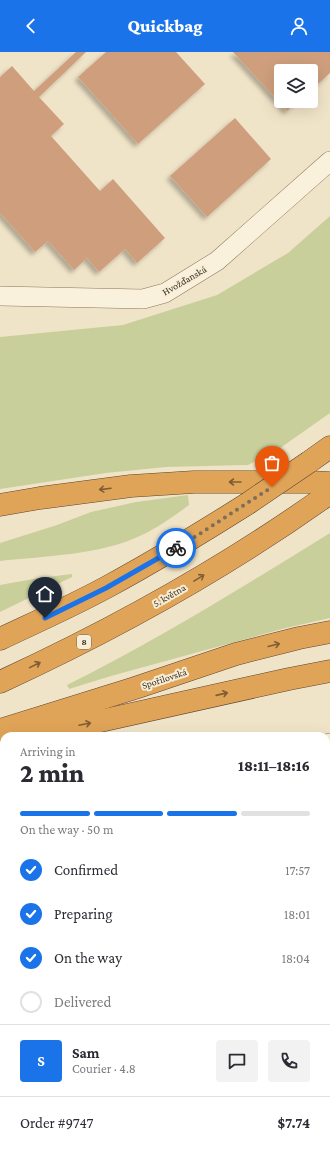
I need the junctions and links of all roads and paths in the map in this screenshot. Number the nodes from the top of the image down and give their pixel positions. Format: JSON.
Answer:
{"nodes":[{"id":1,"x":330,"y":161,"type":"edge"},
{"id":2,"x":0,"y":296,"type":"edge"},
{"id":3,"x":330,"y":447,"type":"edge"},
{"id":4,"x":330,"y":483,"type":"edge"},
{"id":5,"x":324,"y":497,"type":"edge"},
{"id":6,"x":0,"y":505,"type":"edge"},
{"id":7,"x":330,"y":632,"type":"edge"},
{"id":8,"x":0,"y":639,"type":"edge"},
{"id":9,"x":236,"y":654,"type":"junction"},
{"id":10,"x":330,"y":672,"type":"edge"},
{"id":11,"x":0,"y":682,"type":"edge"},
{"id":12,"x":0,"y":716,"type":"edge"},
{"id":13,"x":0,"y":730,"type":"edge"},
{"id":14,"x":51,"y":732,"type":"edge"}],
"edges":[{"from":1,"to":2,"type":"street","name":"Hvožďanská"},
{"from":3,"to":8,"type":"highway","bridge":true},
{"from":4,"to":6,"type":"highway","one_way":true},
{"from":11,"to":5,"type":"highway","name":"5. května","number":"8","one_way":true},
{"from":9,"to":7,"type":"highway","name":"Spořilovská","one_way":true},
{"from":9,"to":12,"type":"highway"},
{"from":9,"to":13,"type":"highway","name":"Spořilovská"},
{"from":14,"to":10,"type":"highway","one_way":true}]}
